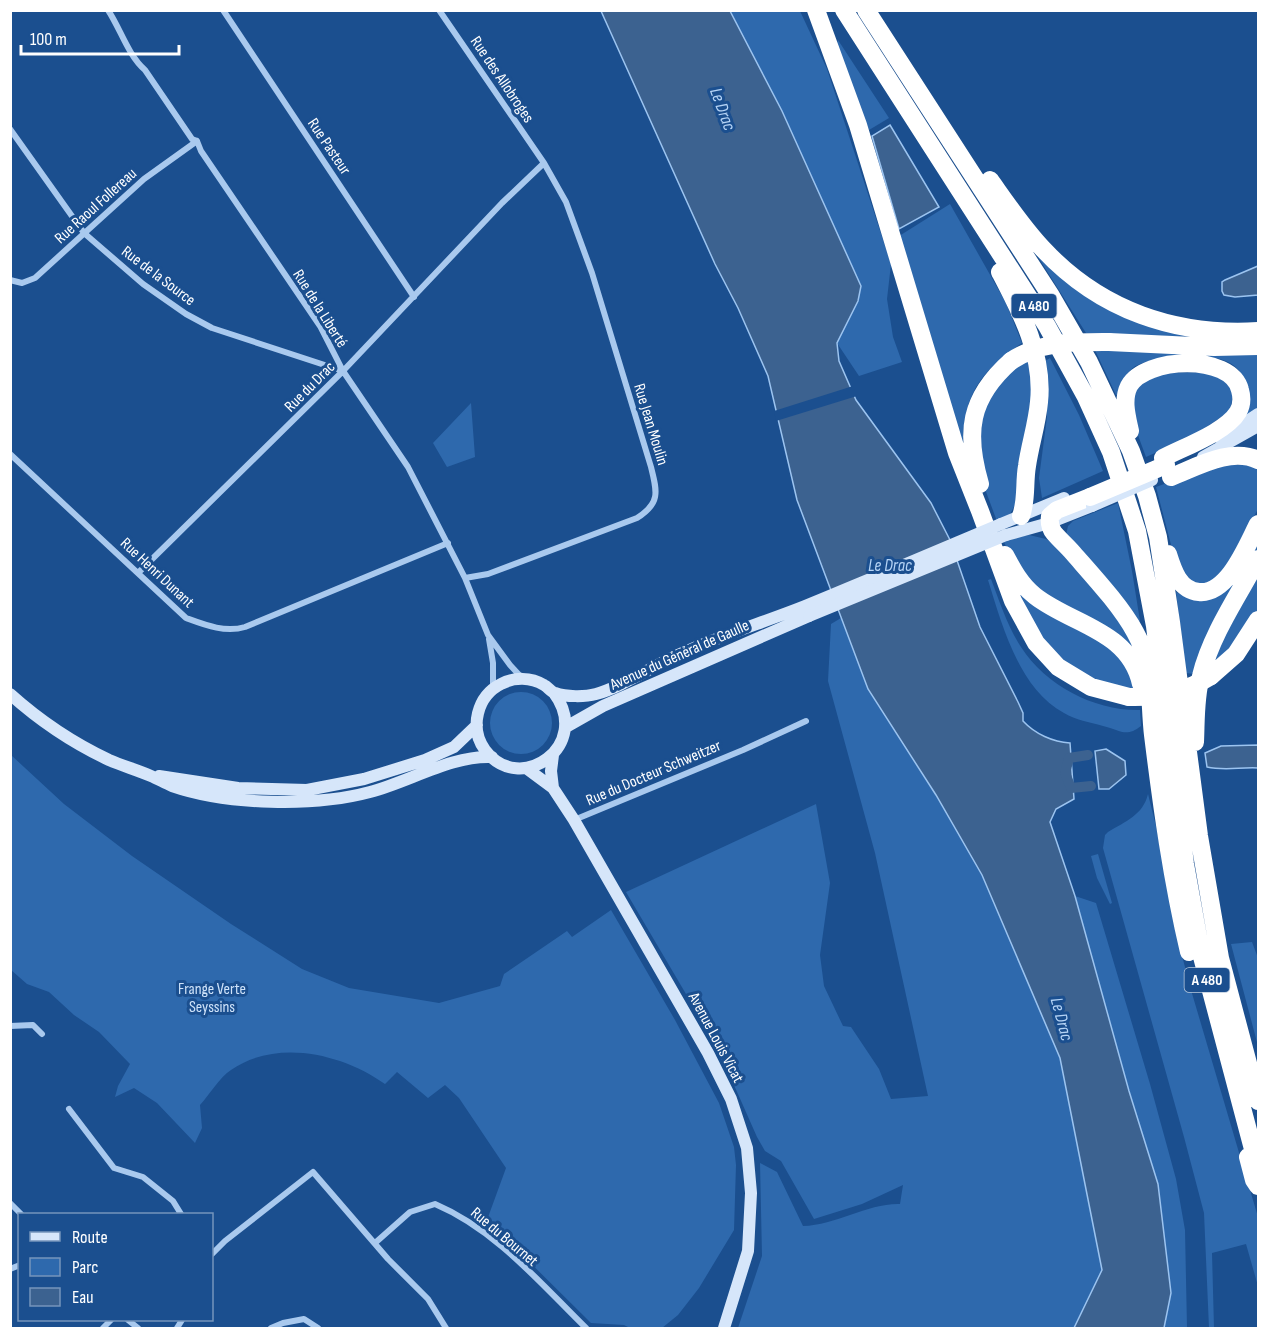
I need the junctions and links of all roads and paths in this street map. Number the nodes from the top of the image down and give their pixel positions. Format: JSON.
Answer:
{"nodes":[{"id":1,"x":108,"y":10,"type":"edge"},
{"id":2,"x":223,"y":10,"type":"edge"},
{"id":3,"x":440,"y":10,"type":"edge"},
{"id":4,"x":816,"y":10,"type":"edge"},
{"id":5,"x":844,"y":10,"type":"edge"},
{"id":6,"x":866,"y":10,"type":"edge"},
{"id":7,"x":935,"y":116,"type":"junction"},
{"id":8,"x":10,"y":129,"type":"edge"},
{"id":9,"x":197,"y":141,"type":"junction"},
{"id":10,"x":544,"y":163,"type":"junction"},
{"id":11,"x":944,"y":167,"type":"junction"},
{"id":12,"x":84,"y":233,"type":"junction"},
{"id":13,"x":10,"y":280,"type":"edge"},
{"id":14,"x":414,"y":297,"type":"junction"},
{"id":15,"x":1258,"y":331,"type":"edge"},
{"id":16,"x":1258,"y":346,"type":"edge"},
{"id":17,"x":343,"y":371,"type":"junction"},
{"id":18,"x":1258,"y":414,"type":"edge"},
{"id":19,"x":1258,"y":426,"type":"edge"},
{"id":20,"x":1232,"y":431,"type":"joint"},
{"id":21,"x":1131,"y":451,"type":"junction"},
{"id":22,"x":10,"y":454,"type":"edge"},
{"id":23,"x":1258,"y":460,"type":"edge"},
{"id":24,"x":1167,"y":468,"type":"junction"},
{"id":25,"x":1133,"y":489,"type":"joint"},
{"id":26,"x":1090,"y":497,"type":"junction"},
{"id":27,"x":1021,"y":516,"type":"junction"},
{"id":28,"x":1049,"y":523,"type":"junction"},
{"id":29,"x":1258,"y":524,"type":"edge"},
{"id":30,"x":1004,"y":529,"type":"junction"},
{"id":31,"x":1158,"y":537,"type":"junction"},
{"id":32,"x":448,"y":543,"type":"junction"},
{"id":33,"x":1258,"y":559,"type":"edge"},
{"id":34,"x":139,"y":573,"type":"junction"},
{"id":35,"x":465,"y":578,"type":"junction"},
{"id":36,"x":807,"y":611,"type":"junction"},
{"id":37,"x":1258,"y":620,"type":"edge"},
{"id":38,"x":488,"y":635,"type":"junction"},
{"id":39,"x":523,"y":679,"type":"junction"},
{"id":40,"x":493,"y":689,"type":"junction"},
{"id":41,"x":554,"y":693,"type":"junction"},
{"id":42,"x":10,"y":694,"type":"edge"},
{"id":43,"x":806,"y":721,"type":"dead end"},
{"id":44,"x":477,"y":725,"type":"junction"},
{"id":45,"x":566,"y":727,"type":"junction"},
{"id":46,"x":1175,"y":731,"type":"junction"},
{"id":47,"x":553,"y":755,"type":"junction"},
{"id":48,"x":492,"y":757,"type":"junction"},
{"id":49,"x":526,"y":768,"type":"junction"},
{"id":50,"x":152,"y":776,"type":"junction"},
{"id":51,"x":553,"y":788,"type":"junction"},
{"id":52,"x":1176,"y":788,"type":"junction"},
{"id":53,"x":574,"y":820,"type":"junction"},
{"id":54,"x":10,"y":1026,"type":"edge"},
{"id":55,"x":42,"y":1034,"type":"dead end"},
{"id":56,"x":1258,"y":1101,"type":"edge"},
{"id":57,"x":69,"y":1109,"type":"dead end"},
{"id":58,"x":1258,"y":1168,"type":"edge"},
{"id":59,"x":1258,"y":1186,"type":"edge"},
{"id":60,"x":180,"y":1213,"type":"edge"},
{"id":61,"x":375,"y":1243,"type":"junction"},
{"id":62,"x":213,"y":1253,"type":"edge"},
{"id":63,"x":271,"y":1329,"type":"edge"},
{"id":64,"x":318,"y":1329,"type":"edge"},
{"id":65,"x":446,"y":1329,"type":"edge"},
{"id":66,"x":586,"y":1329,"type":"edge"},
{"id":67,"x":724,"y":1329,"type":"edge"}],
"edges":[{"from":1,"to":9,"type":"street","name":"Rue de la Liberté"},
{"from":2,"to":14,"type":"street","name":"Rue Pasteur"},
{"from":3,"to":10,"type":"street","name":"Rue des Allobroges"},
{"from":4,"to":37,"type":"highway","bridge":true},
{"from":5,"to":11,"type":"highway","number":"A 480"},
{"from":6,"to":7,"type":"highway","number":"A 480"},
{"from":7,"to":15,"type":"highway"},
{"from":7,"to":21,"type":"highway","number":"A 480"},
{"from":8,"to":12,"type":"street","name":"Rue de la Source"},
{"from":9,"to":12,"type":"street","name":"Rue Raoul Follereau"},
{"from":9,"to":17,"type":"street","name":"Rue de la Liberté"},
{"from":10,"to":14,"type":"street","name":"Rue du Drac"},
{"from":10,"to":35,"type":"street","name":"Rue Jean Moulin"},
{"from":11,"to":27,"type":"highway"},
{"from":11,"to":46,"type":"highway","number":"A 480"},
{"from":12,"to":13,"type":"street","name":"Rue Raoul Follereau"},
{"from":12,"to":17,"type":"street","name":"Rue de la Source"},
{"from":14,"to":17,"type":"street","name":"Rue du Drac"},
{"from":16,"to":46,"type":"highway","bridge":true},
{"from":17,"to":32,"type":"street","name":"Rue de la Liberté"},
{"from":17,"to":34,"type":"street","name":"Rue du Drac"},
{"from":18,"to":20,"type":"main road"},
{"from":19,"to":24,"type":"main road"},
{"from":20,"to":24,"type":"highway"},
{"from":21,"to":24,"type":"highway"},
{"from":21,"to":31,"type":"highway","number":"A 480"},
{"from":22,"to":34,"type":"street","name":"Rue Henri Dunant"},
{"from":23,"to":24,"type":"highway"},
{"from":24,"to":25,"type":"highway","bridge":true},
{"from":24,"to":26,"type":"highway","bridge":true},
{"from":25,"to":26,"type":"main road","bridge":true},
{"from":26,"to":27,"type":"main road"},
{"from":26,"to":28,"type":"highway"},
{"from":27,"to":30,"type":"main road"},
{"from":28,"to":30,"type":"main road"},
{"from":28,"to":46,"type":"highway"},
{"from":29,"to":31,"type":"highway"},
{"from":30,"to":36,"type":"main road","bridge":true},
{"from":31,"to":46,"type":"highway","number":"A 480"},
{"from":32,"to":34,"type":"street","name":"Rue Henri Dunant"},
{"from":32,"to":35,"type":"street","name":"Rue de la Liberté"},
{"from":33,"to":46,"type":"highway"},
{"from":35,"to":38,"type":"street","name":"Rue de la Liberté"},
{"from":36,"to":41,"type":"main road"},
{"from":36,"to":45,"type":"main road","name":"Avenue du Général de Gaulle"},
{"from":38,"to":39,"type":"street","name":"Rue de la Liberté"},
{"from":38,"to":40,"type":"street","name":"Rue de la Liberté"},
{"from":39,"to":40,"type":"main road"},
{"from":39,"to":41,"type":"main road"},
{"from":40,"to":44,"type":"main road"},
{"from":41,"to":45,"type":"main road"},
{"from":42,"to":50,"type":"main road"},
{"from":43,"to":53,"type":"street","name":"Rue du Docteur Schweitzer"},
{"from":44,"to":48,"type":"main road"},
{"from":44,"to":50,"type":"main road"},
{"from":45,"to":47,"type":"main road"},
{"from":46,"to":52,"type":"highway"},
{"from":46,"to":52,"type":"highway"},
{"from":47,"to":49,"type":"main road"},
{"from":47,"to":51,"type":"main road"},
{"from":48,"to":49,"type":"main road"},
{"from":48,"to":50,"type":"main road"},
{"from":49,"to":51,"type":"main road"},
{"from":51,"to":53,"type":"main road","name":"Avenue Louis Vicat"},
{"from":52,"to":56,"type":"highway","number":"A 480"},
{"from":52,"to":58,"type":"highway","number":"A 480"},
{"from":52,"to":59,"type":"highway"},
{"from":53,"to":67,"type":"main road","name":"Avenue Louis Vicat"},
{"from":54,"to":55,"type":"street"},
{"from":57,"to":60,"type":"street"},
{"from":61,"to":62,"type":"street"},
{"from":61,"to":65,"type":"street"},
{"from":61,"to":66,"type":"street","name":"Rue du Bournet"},
{"from":63,"to":64,"type":"street"}]}
